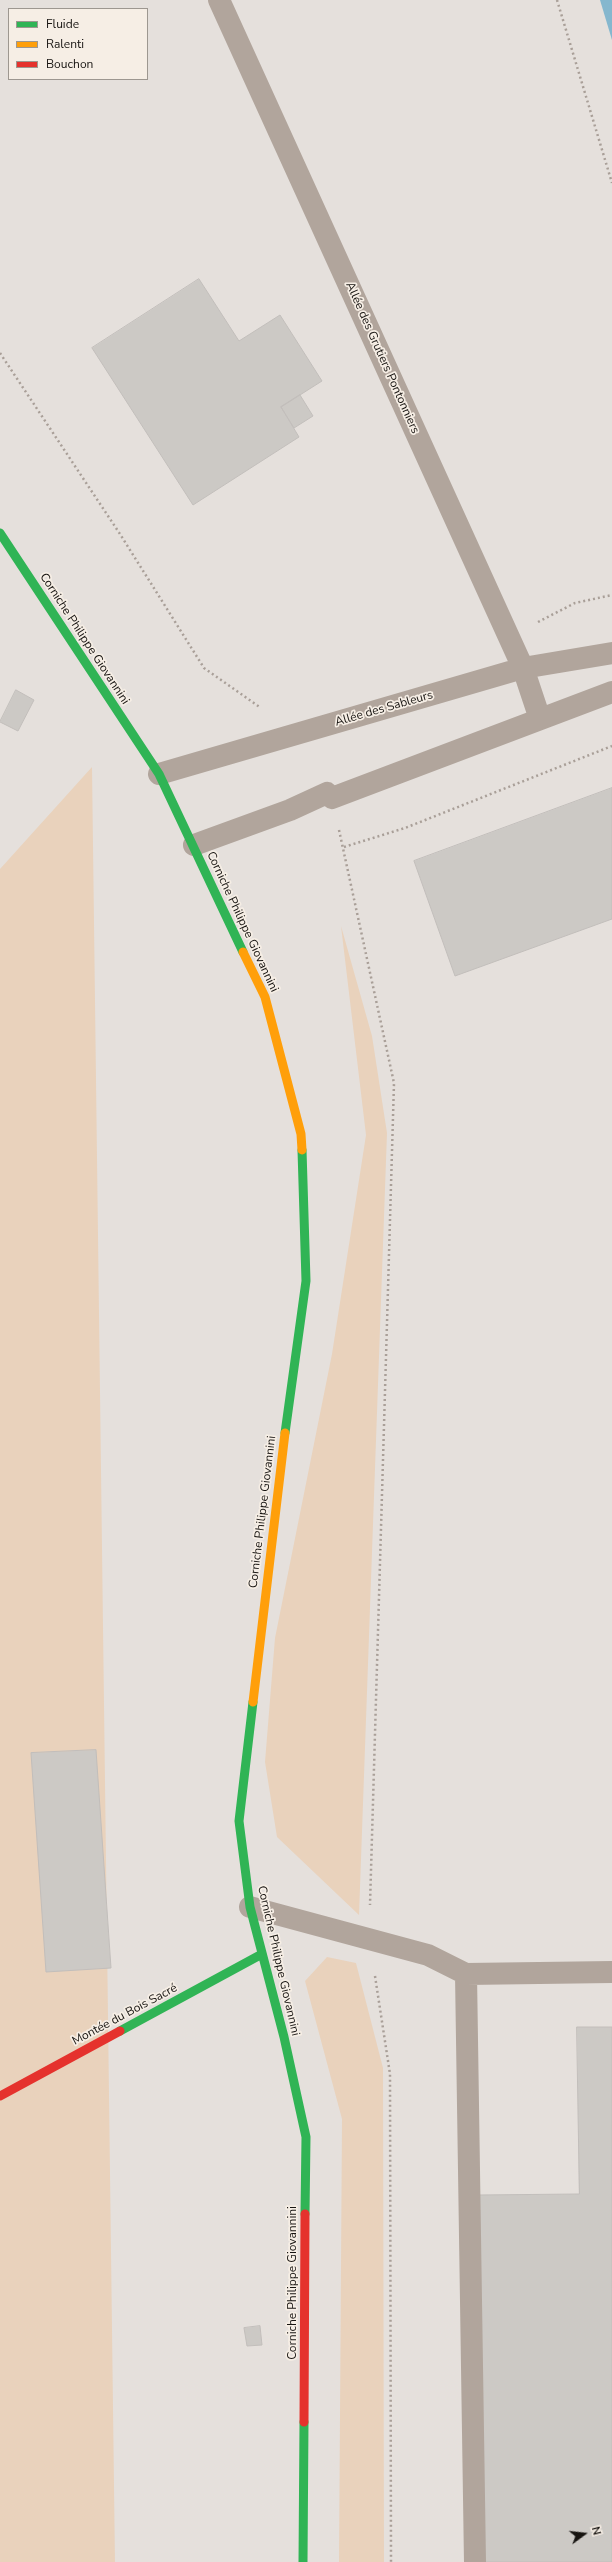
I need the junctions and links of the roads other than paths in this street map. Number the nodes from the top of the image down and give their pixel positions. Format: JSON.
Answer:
{"nodes":[{"id":1,"x":219,"y":0,"type":"edge"},
{"id":2,"x":0,"y":533,"type":"edge"},
{"id":3,"x":612,"y":653,"type":"edge"},
{"id":4,"x":523,"y":668,"type":"junction"},
{"id":5,"x":612,"y":692,"type":"edge"},
{"id":6,"x":540,"y":719,"type":"junction"},
{"id":7,"x":159,"y":774,"type":"junction"},
{"id":8,"x":194,"y":845,"type":"junction"},
{"id":9,"x":250,"y":1907,"type":"junction"},
{"id":10,"x":262,"y":1954,"type":"junction"},
{"id":11,"x":612,"y":1972,"type":"edge"},
{"id":12,"x":466,"y":1974,"type":"junction"},
{"id":13,"x":0,"y":2096,"type":"edge"},
{"id":14,"x":303,"y":2562,"type":"edge"},
{"id":15,"x":475,"y":2562,"type":"edge"}],
"edges":[{"from":1,"to":4,"type":"lane","name":"Allée des Grutiers Pontonniers"},
{"from":2,"to":7,"type":"main road","name":"Corniche Philippe Giovannini"},
{"from":3,"to":4,"type":"lane","name":"Allée des Sableurs"},
{"from":4,"to":6,"type":"lane","name":"Allée des Grutiers Pontonniers"},
{"from":4,"to":7,"type":"lane","name":"Allée des Sableurs"},
{"from":5,"to":6,"type":"lane"},
{"from":6,"to":8,"type":"lane"},
{"from":7,"to":8,"type":"main road","name":"Corniche Philippe Giovannini"},
{"from":8,"to":9,"type":"main road","name":"Corniche Philippe Giovannini"},
{"from":9,"to":10,"type":"main road","name":"Corniche Philippe Giovannini"},
{"from":9,"to":12,"type":"lane"},
{"from":10,"to":13,"type":"main road","name":"Montée du Bois Sacré"},
{"from":10,"to":14,"type":"main road","name":"Corniche Philippe Giovannini"},
{"from":11,"to":12,"type":"lane"},
{"from":12,"to":15,"type":"lane"}]}
